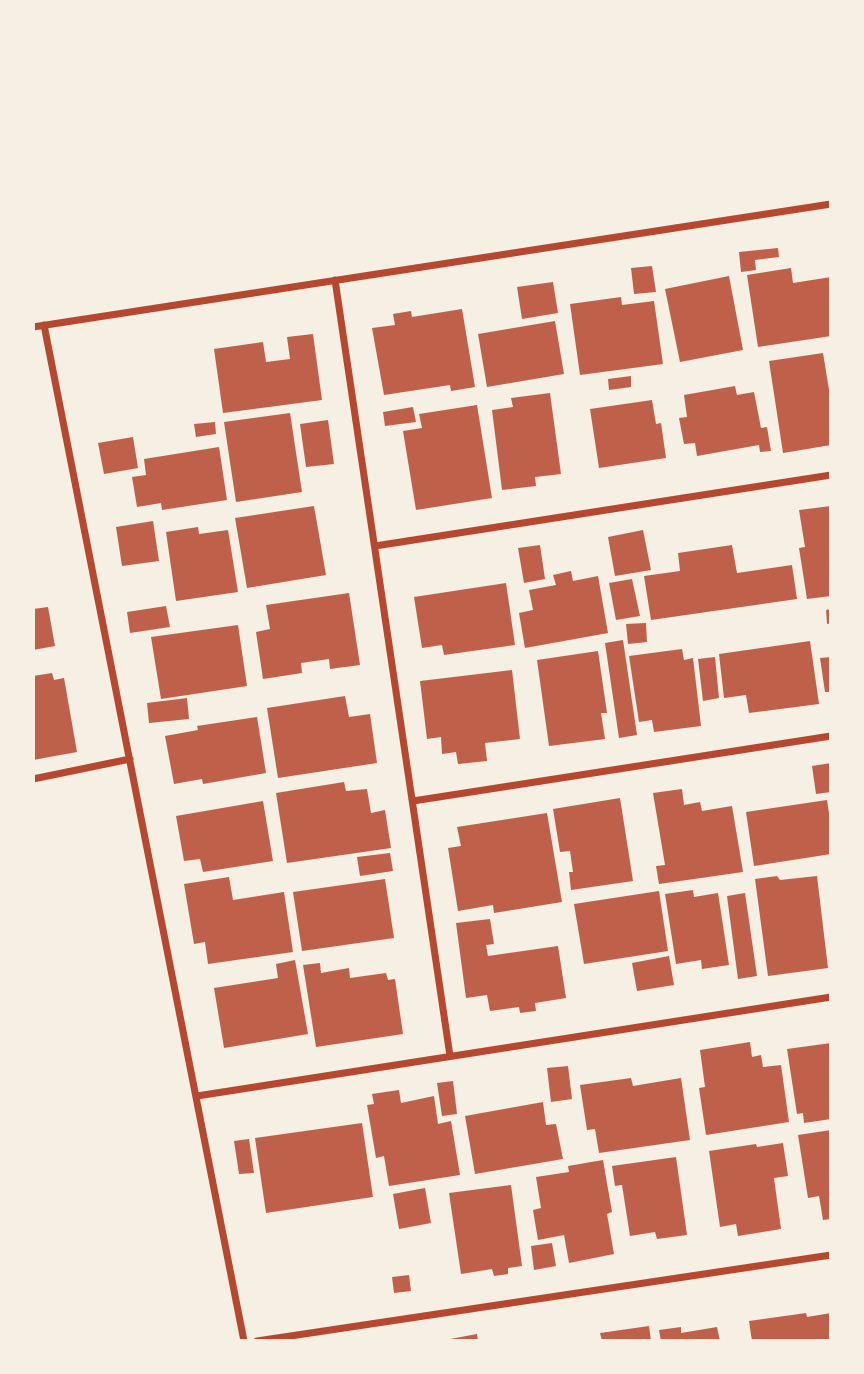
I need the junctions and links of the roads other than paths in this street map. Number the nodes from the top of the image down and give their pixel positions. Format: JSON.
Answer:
{"nodes":[{"id":1,"x":831,"y":204,"type":"edge"},
{"id":2,"x":335,"y":281,"type":"junction"},
{"id":3,"x":44,"y":325,"type":"junction"},
{"id":4,"x":33,"y":327,"type":"edge"},
{"id":5,"x":831,"y":475,"type":"edge"},
{"id":6,"x":375,"y":546,"type":"junction"},
{"id":7,"x":831,"y":736,"type":"edge"},
{"id":8,"x":130,"y":759,"type":"junction"},
{"id":9,"x":33,"y":779,"type":"edge"},
{"id":10,"x":413,"y":801,"type":"junction"},
{"id":11,"x":831,"y":997,"type":"edge"},
{"id":12,"x":450,"y":1056,"type":"junction"},
{"id":13,"x":197,"y":1096,"type":"junction"},
{"id":14,"x":831,"y":1255,"type":"edge"},
{"id":15,"x":244,"y":1341,"type":"edge"},
{"id":16,"x":257,"y":1341,"type":"edge"}],
"edges":[{"from":1,"to":2,"type":"street"},
{"from":2,"to":3,"type":"street"},
{"from":2,"to":6,"type":"street"},
{"from":3,"to":4,"type":"street"},
{"from":3,"to":8,"type":"street"},
{"from":5,"to":6,"type":"street"},
{"from":6,"to":10,"type":"street"},
{"from":7,"to":10,"type":"street"},
{"from":8,"to":9,"type":"street"},
{"from":8,"to":13,"type":"street"},
{"from":10,"to":12,"type":"street"},
{"from":11,"to":12,"type":"street"},
{"from":12,"to":13,"type":"street"},
{"from":13,"to":15,"type":"street"},
{"from":14,"to":16,"type":"street"}]}
